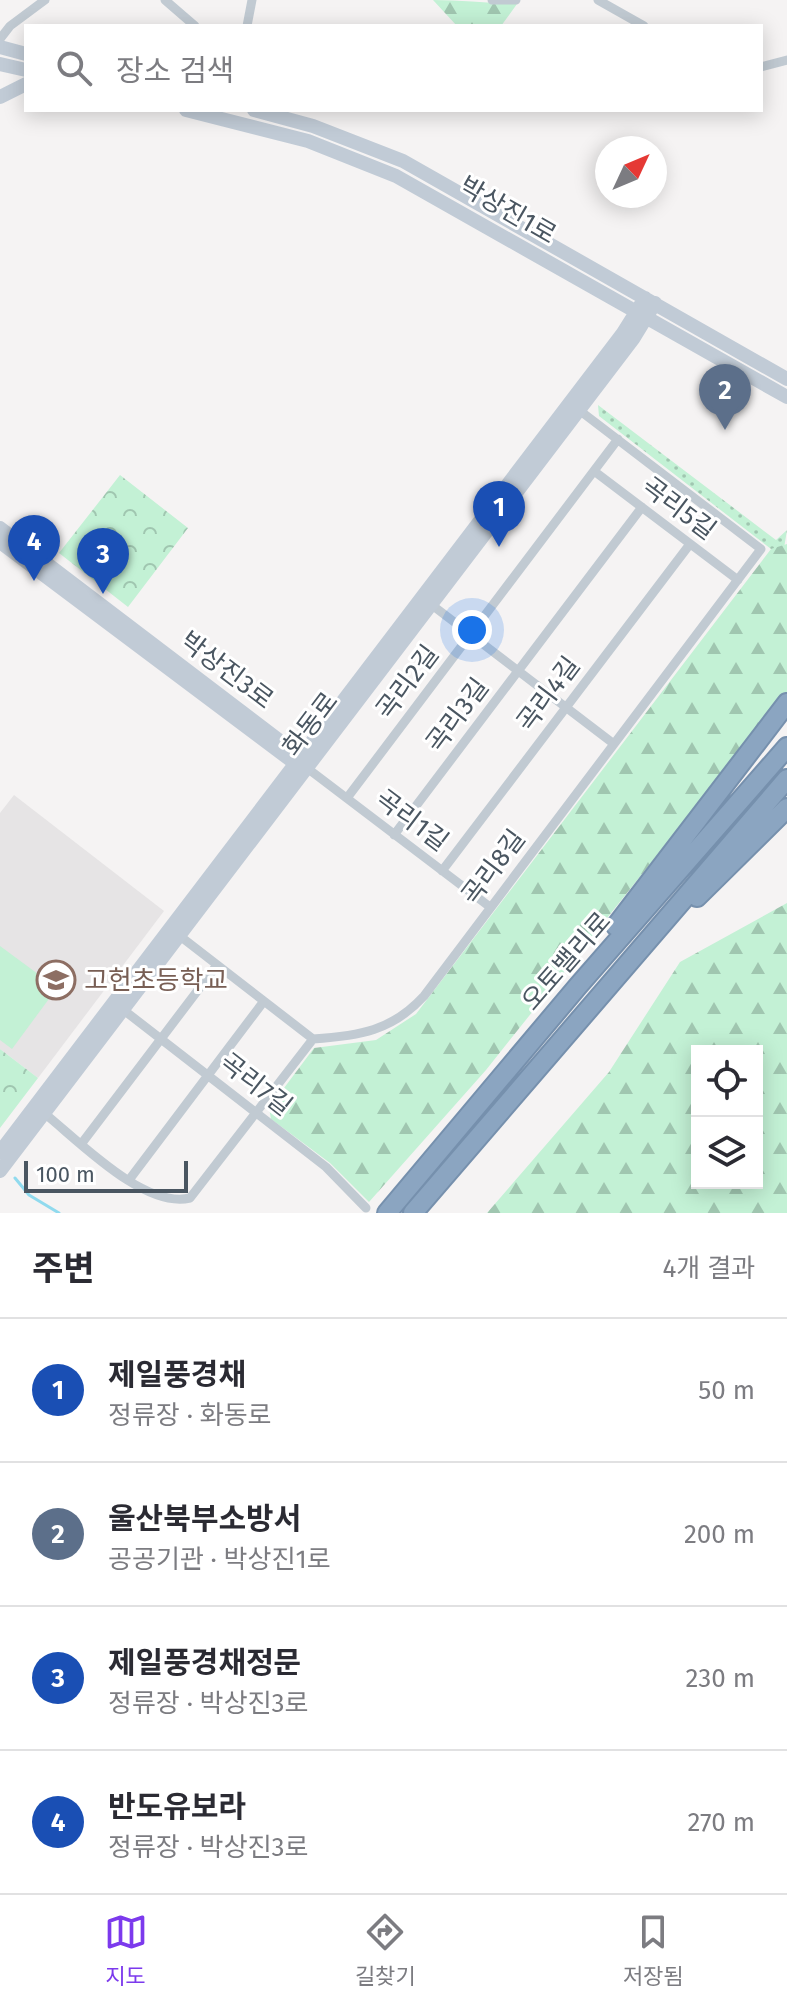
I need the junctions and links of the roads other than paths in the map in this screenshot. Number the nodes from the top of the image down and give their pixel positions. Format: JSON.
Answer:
{"nodes":[{"id":1,"x":45,"y":0,"type":"edge"},
{"id":2,"x":165,"y":0,"type":"edge"},
{"id":3,"x":252,"y":0,"type":"edge"},
{"id":4,"x":492,"y":0,"type":"edge"},
{"id":5,"x":516,"y":0,"type":"edge"},
{"id":6,"x":598,"y":0,"type":"edge"},
{"id":7,"x":193,"y":24,"type":"edge"},
{"id":8,"x":247,"y":24,"type":"edge"},
{"id":9,"x":640,"y":24,"type":"edge"},
{"id":10,"x":0,"y":39,"type":"edge"},
{"id":11,"x":0,"y":47,"type":"edge"},
{"id":12,"x":24,"y":53,"type":"edge"},
{"id":13,"x":787,"y":60,"type":"edge"},
{"id":14,"x":0,"y":64,"type":"edge"},
{"id":15,"x":763,"y":66,"type":"edge"},
{"id":16,"x":24,"y":70,"type":"edge"},
{"id":17,"x":24,"y":85,"type":"edge"},
{"id":18,"x":0,"y":97,"type":"edge"},
{"id":19,"x":194,"y":112,"type":"edge"},
{"id":20,"x":255,"y":112,"type":"edge"},
{"id":21,"x":262,"y":112,"type":"edge"},
{"id":22,"x":252,"y":126,"type":"junction"},
{"id":23,"x":650,"y":301,"type":"junction"},
{"id":24,"x":642,"y":315,"type":"junction"},
{"id":25,"x":787,"y":379,"type":"edge"},
{"id":26,"x":787,"y":397,"type":"edge"},
{"id":27,"x":579,"y":410,"type":"junction"},
{"id":28,"x":618,"y":439,"type":"junction"},
{"id":29,"x":594,"y":471,"type":"junction"},
{"id":30,"x":642,"y":507,"type":"junction"},
{"id":31,"x":0,"y":528,"type":"edge"},
{"id":32,"x":0,"y":542,"type":"edge"},
{"id":33,"x":690,"y":544,"type":"junction"},
{"id":34,"x":738,"y":580,"type":"junction"},
{"id":35,"x":426,"y":601,"type":"junction"},
{"id":36,"x":470,"y":635,"type":"junction"},
{"id":37,"x":518,"y":671,"type":"junction"},
{"id":38,"x":787,"y":703,"type":"edge"},
{"id":39,"x":566,"y":708,"type":"junction"},
{"id":40,"x":614,"y":744,"type":"junction"},
{"id":41,"x":787,"y":747,"type":"edge"},
{"id":42,"x":301,"y":763,"type":"junction"},
{"id":43,"x":787,"y":779,"type":"edge"},
{"id":44,"x":347,"y":798,"type":"junction"},
{"id":45,"x":787,"y":808,"type":"edge"},
{"id":46,"x":394,"y":835,"type":"junction"},
{"id":47,"x":442,"y":871,"type":"junction"},
{"id":48,"x":490,"y":907,"type":"junction"},
{"id":49,"x":174,"y":932,"type":"junction"},
{"id":50,"x":217,"y":965,"type":"junction"},
{"id":51,"x":622,"y":966,"type":"junction"},
{"id":52,"x":264,"y":1001,"type":"junction"},
{"id":53,"x":119,"y":1006,"type":"junction"},
{"id":54,"x":559,"y":1008,"type":"junction"},
{"id":55,"x":161,"y":1038,"type":"junction"},
{"id":56,"x":313,"y":1039,"type":"junction"},
{"id":57,"x":208,"y":1075,"type":"junction"},
{"id":58,"x":44,"y":1113,"type":"junction"},
{"id":59,"x":257,"y":1113,"type":"junction"},
{"id":60,"x":82,"y":1143,"type":"junction"},
{"id":61,"x":0,"y":1152,"type":"edge"},
{"id":62,"x":0,"y":1171,"type":"edge"},
{"id":63,"x":129,"y":1180,"type":"junction"},
{"id":64,"x":366,"y":1208,"type":"dead end"},
{"id":65,"x":387,"y":1213,"type":"edge"},
{"id":66,"x":413,"y":1213,"type":"edge"}],
"edges":[{"from":1,"to":10,"type":"street"},
{"from":2,"to":7,"type":"street"},
{"from":3,"to":8,"type":"street"},
{"from":4,"to":5,"type":"street"},
{"from":6,"to":9,"type":"street"},
{"from":11,"to":12,"type":"street"},
{"from":13,"to":15,"type":"street"},
{"from":14,"to":16,"type":"street"},
{"from":17,"to":18,"type":"street"},
{"from":19,"to":22,"type":"street","name":"박상진1로"},
{"from":20,"to":22,"type":"street"},
{"from":21,"to":23,"type":"street","name":"박상진1로"},
{"from":22,"to":24,"type":"street","name":"박상진1로"},
{"from":23,"to":24,"type":"street","name":"화동로"},
{"from":23,"to":25,"type":"street","name":"박상진1로"},
{"from":24,"to":26,"type":"street","name":"박상진1로"},
{"from":24,"to":27,"type":"street","name":"화동로"},
{"from":24,"to":35,"type":"street","name":"화동로"},
{"from":27,"to":28,"type":"street","name":"곡리8길"},
{"from":27,"to":35,"type":"street","name":"화동로"},
{"from":28,"to":29,"type":"street","name":"곡리2길"},
{"from":28,"to":34,"type":"street","name":"곡리8길"},
{"from":29,"to":30,"type":"street","name":"곡리5길"},
{"from":29,"to":36,"type":"street","name":"곡리2길"},
{"from":30,"to":33,"type":"street","name":"곡리5길"},
{"from":30,"to":37,"type":"street","name":"곡리3길"},
{"from":31,"to":42,"type":"street","name":"박상진3로"},
{"from":32,"to":42,"type":"street","name":"박상진3로"},
{"from":33,"to":34,"type":"street","name":"곡리5길"},
{"from":33,"to":39,"type":"street","name":"곡리4길"},
{"from":34,"to":40,"type":"street","name":"곡리8길"},
{"from":35,"to":36,"type":"street"},
{"from":35,"to":42,"type":"street","name":"화동로"},
{"from":36,"to":37,"type":"street"},
{"from":36,"to":44,"type":"street","name":"곡리2길"},
{"from":37,"to":39,"type":"street"},
{"from":37,"to":46,"type":"street","name":"곡리3길"},
{"from":38,"to":54,"type":"highway"},
{"from":39,"to":40,"type":"street"},
{"from":39,"to":47,"type":"street","name":"곡리4길"},
{"from":40,"to":48,"type":"street","name":"곡리8길"},
{"from":41,"to":54,"type":"highway","name":"오토밸리로"},
{"from":42,"to":44,"type":"street","name":"곡리1길"},
{"from":42,"to":49,"type":"street","name":"화동로"},
{"from":43,"to":51,"type":"highway","name":"오토밸리로"},
{"from":44,"to":46,"type":"street","name":"곡리1길"},
{"from":45,"to":51,"type":"highway"},
{"from":46,"to":47,"type":"street","name":"곡리1길"},
{"from":47,"to":48,"type":"street","name":"곡리1길"},
{"from":48,"to":56,"type":"street","name":"곡리8길"},
{"from":49,"to":50,"type":"street"},
{"from":49,"to":53,"type":"street","name":"화동로"},
{"from":50,"to":52,"type":"street"},
{"from":50,"to":55,"type":"street"},
{"from":51,"to":66,"type":"highway","name":"오토밸리로"},
{"from":52,"to":56,"type":"street"},
{"from":52,"to":57,"type":"street"},
{"from":53,"to":55,"type":"street","name":"곡리7길"},
{"from":53,"to":58,"type":"street","name":"화동로"},
{"from":53,"to":61,"type":"street","name":"화동로"},
{"from":54,"to":65,"type":"highway","name":"오토밸리로"},
{"from":55,"to":57,"type":"street","name":"곡리7길"},
{"from":55,"to":60,"type":"street"},
{"from":56,"to":59,"type":"street"},
{"from":57,"to":59,"type":"street","name":"곡리7길"},
{"from":57,"to":63,"type":"street"},
{"from":58,"to":60,"type":"street"},
{"from":58,"to":62,"type":"street","name":"화동로"},
{"from":59,"to":63,"type":"street"},
{"from":59,"to":64,"type":"street","name":"곡리7길"},
{"from":60,"to":63,"type":"street"}]}
